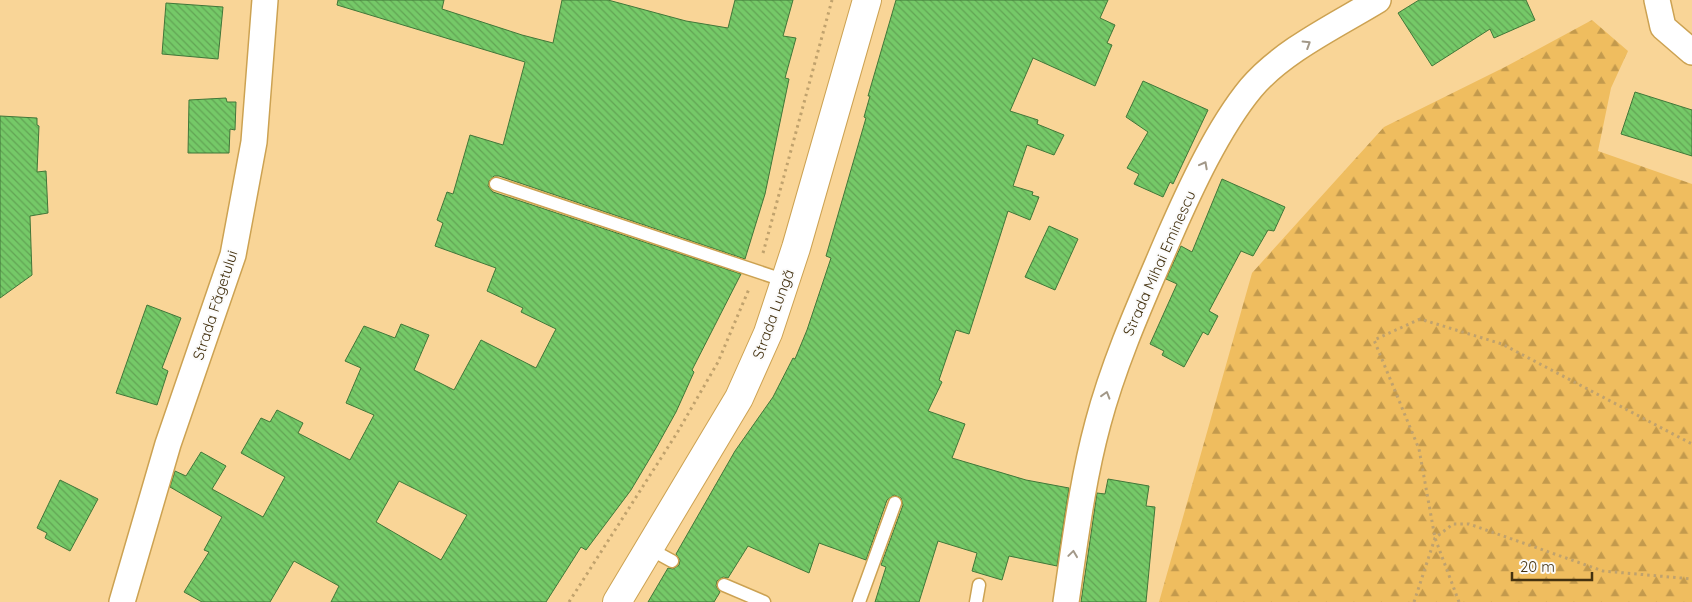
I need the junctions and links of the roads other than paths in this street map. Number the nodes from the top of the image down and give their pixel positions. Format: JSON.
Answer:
{"nodes":[{"id":1,"x":265,"y":0,"type":"edge"},
{"id":2,"x":867,"y":0,"type":"edge"},
{"id":3,"x":1378,"y":0,"type":"edge"},
{"id":4,"x":1657,"y":0,"type":"edge"},
{"id":5,"x":1692,"y":52,"type":"edge"},
{"id":6,"x":496,"y":184,"type":"dead end"},
{"id":7,"x":786,"y":281,"type":"junction"},
{"id":8,"x":895,"y":503,"type":"dead end"},
{"id":9,"x":724,"y":585,"type":"dead end"},
{"id":10,"x":980,"y":585,"type":"dead end"},
{"id":11,"x":122,"y":602,"type":"edge"},
{"id":12,"x":618,"y":602,"type":"edge"},
{"id":13,"x":764,"y":602,"type":"edge"},
{"id":14,"x":860,"y":602,"type":"edge"},
{"id":15,"x":976,"y":602,"type":"edge"},
{"id":16,"x":1066,"y":602,"type":"edge"}],
"edges":[{"from":1,"to":11,"type":"street","name":"Strada Făgetului"},
{"from":2,"to":7,"type":"main road","name":"Strada Lungă"},
{"from":16,"to":3,"type":"street","name":"Strada Mihai Eminescu","one_way":true},
{"from":4,"to":5,"type":"street"},
{"from":6,"to":7,"type":"lane"},
{"from":7,"to":12,"type":"main road","name":"Strada Lungă"},
{"from":8,"to":14,"type":"lane"},
{"from":9,"to":13,"type":"lane"},
{"from":10,"to":15,"type":"lane"}]}
